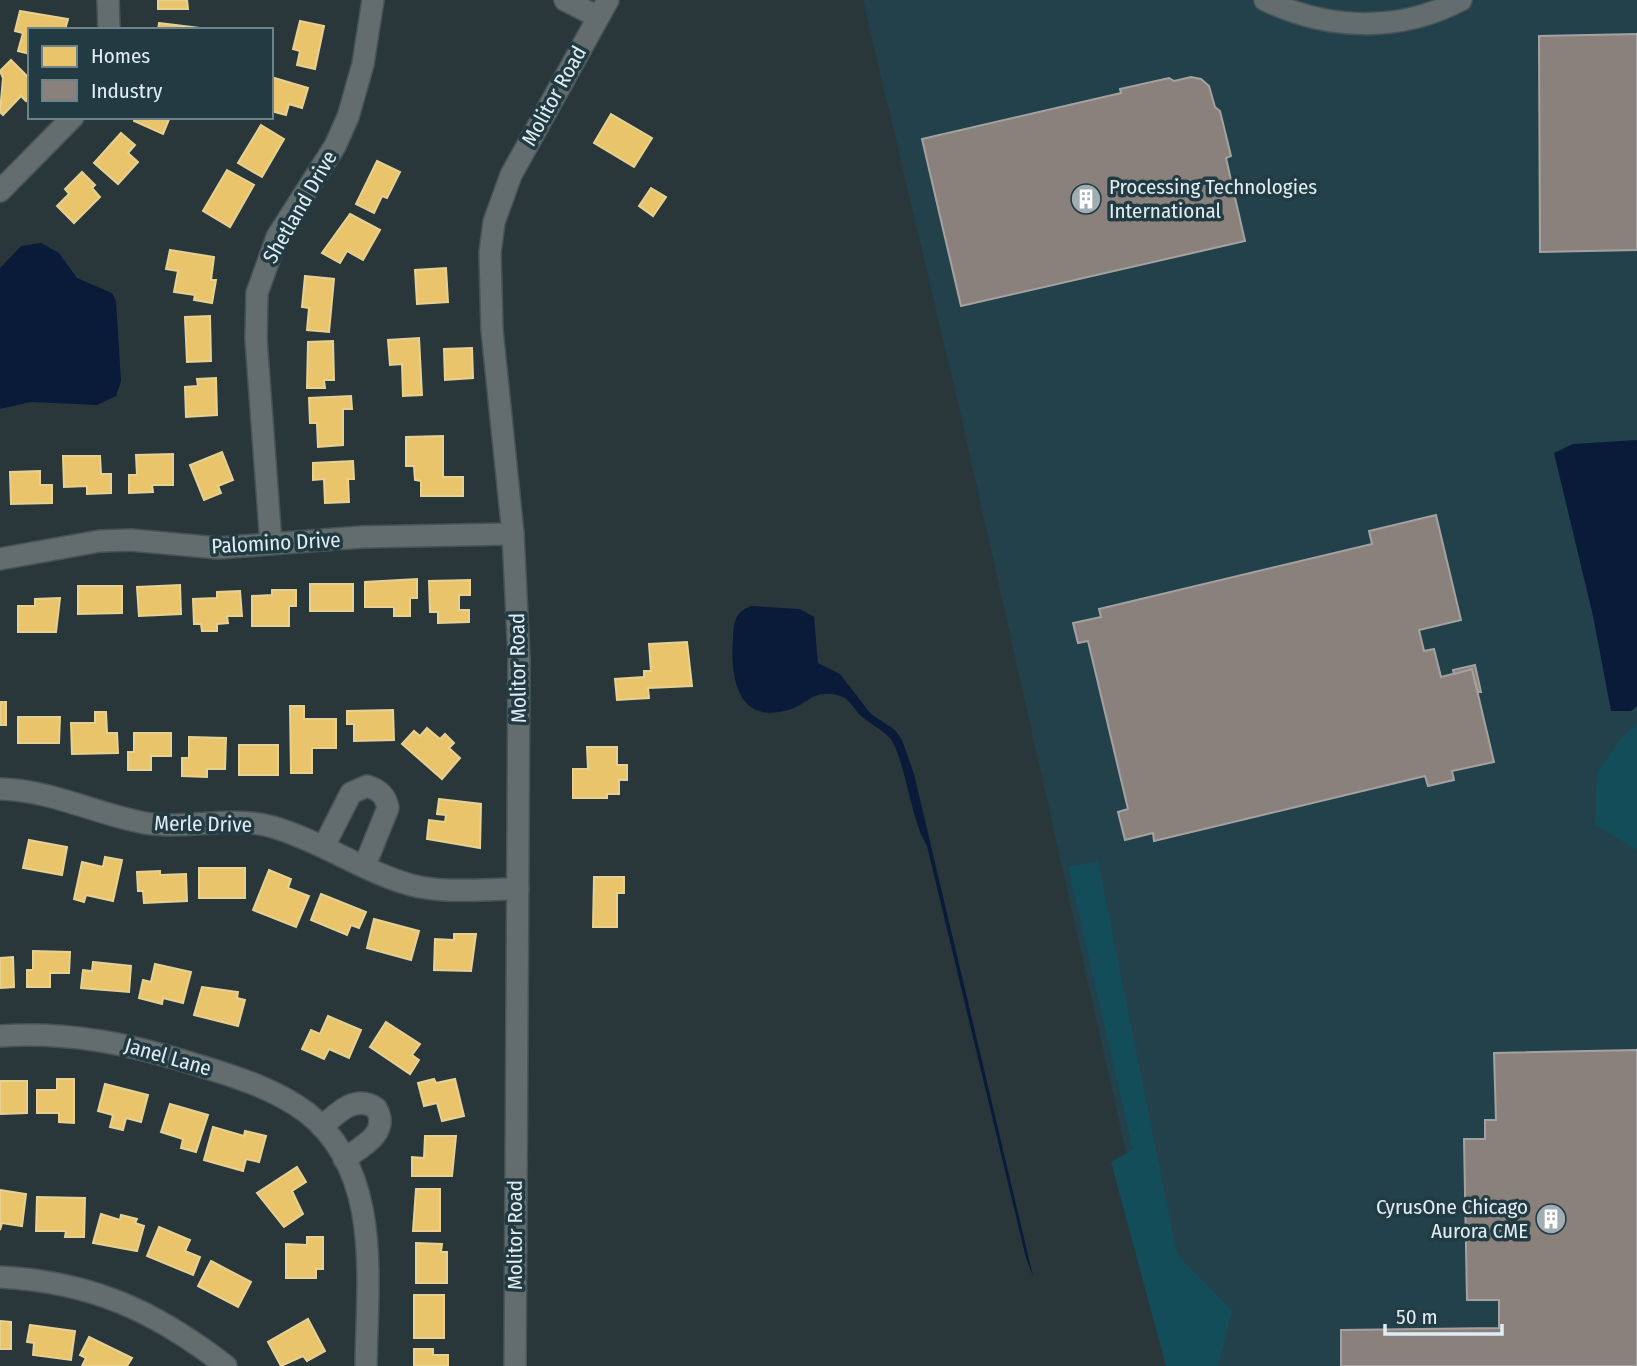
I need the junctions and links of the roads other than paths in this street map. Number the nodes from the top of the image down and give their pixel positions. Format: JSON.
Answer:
{"nodes":[{"id":1,"x":108,"y":0,"type":"edge"},
{"id":2,"x":373,"y":0,"type":"edge"},
{"id":3,"x":565,"y":0,"type":"edge"},
{"id":4,"x":1265,"y":0,"type":"edge"},
{"id":5,"x":1461,"y":0,"type":"edge"},
{"id":6,"x":603,"y":9,"type":"edge"},
{"id":7,"x":109,"y":28,"type":"edge"},
{"id":8,"x":71,"y":119,"type":"edge"},
{"id":9,"x":0,"y":191,"type":"edge"},
{"id":10,"x":513,"y":534,"type":"junction"},
{"id":11,"x":271,"y":544,"type":"junction"},
{"id":12,"x":0,"y":559,"type":"edge"},
{"id":13,"x":0,"y":789,"type":"edge"},
{"id":14,"x":324,"y":846,"type":"junction"},
{"id":15,"x":365,"y":865,"type":"junction"},
{"id":16,"x":518,"y":889,"type":"junction"},
{"id":17,"x":0,"y":1036,"type":"edge"},
{"id":18,"x":322,"y":1127,"type":"junction"},
{"id":19,"x":344,"y":1159,"type":"junction"},
{"id":20,"x":0,"y":1277,"type":"edge"},
{"id":21,"x":226,"y":1366,"type":"edge"},
{"id":22,"x":366,"y":1366,"type":"edge"},
{"id":23,"x":515,"y":1366,"type":"edge"}],
"edges":[{"from":1,"to":7,"type":"street"},
{"from":2,"to":11,"type":"street","name":"Shetland Drive"},
{"from":3,"to":6,"type":"street"},
{"from":4,"to":5,"type":"street"},
{"from":6,"to":10,"type":"street","name":"Molitor Road"},
{"from":8,"to":9,"type":"street"},
{"from":10,"to":11,"type":"street","name":"Palomino Drive"},
{"from":10,"to":16,"type":"street","name":"Molitor Road"},
{"from":11,"to":12,"type":"street","name":"Palomino Drive"},
{"from":13,"to":14,"type":"street","name":"Merle Drive"},
{"from":14,"to":15,"type":"street","name":"Merle Drive"},
{"from":14,"to":15,"type":"street"},
{"from":15,"to":16,"type":"street","name":"Merle Drive"},
{"from":16,"to":23,"type":"street","name":"Molitor Road"},
{"from":17,"to":18,"type":"street","name":"Janel Lane"},
{"from":18,"to":19,"type":"street","name":"Janel Lane"},
{"from":18,"to":19,"type":"street"},
{"from":19,"to":22,"type":"street","name":"Janel Lane"},
{"from":20,"to":21,"type":"street"}]}
